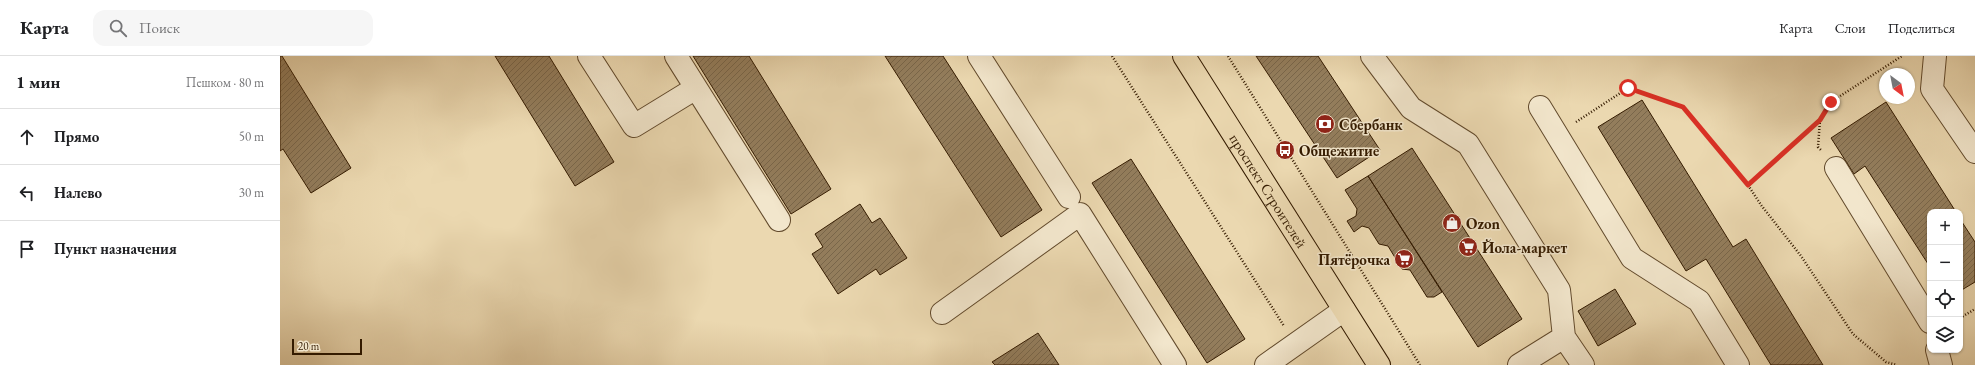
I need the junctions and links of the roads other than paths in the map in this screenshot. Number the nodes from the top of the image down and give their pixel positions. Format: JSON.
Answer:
{"nodes":[{"id":1,"x":589,"y":56,"type":"edge"},
{"id":2,"x":676,"y":56,"type":"edge"},
{"id":3,"x":979,"y":56,"type":"edge"},
{"id":4,"x":1184,"y":56,"type":"edge"},
{"id":5,"x":1372,"y":56,"type":"edge"},
{"id":6,"x":1935,"y":56,"type":"edge"},
{"id":7,"x":696,"y":88,"type":"junction"},
{"id":8,"x":1540,"y":107,"type":"dead end"},
{"id":9,"x":1975,"y":152,"type":"edge"},
{"id":10,"x":1836,"y":168,"type":"road end"},
{"id":11,"x":1069,"y":197,"type":"dead end"},
{"id":12,"x":779,"y":220,"type":"dead end"},
{"id":13,"x":1344,"y":310,"type":"junction"},
{"id":14,"x":942,"y":313,"type":"dead end"},
{"id":15,"x":1927,"y":317,"type":"edge"},
{"id":16,"x":1564,"y":337,"type":"junction"},
{"id":17,"x":1938,"y":353,"type":"edge"},
{"id":18,"x":1175,"y":365,"type":"edge"},
{"id":19,"x":1266,"y":365,"type":"edge"},
{"id":20,"x":1379,"y":365,"type":"edge"},
{"id":21,"x":1519,"y":365,"type":"edge"},
{"id":22,"x":1583,"y":365,"type":"edge"},
{"id":23,"x":1738,"y":365,"type":"edge"},
{"id":24,"x":1940,"y":365,"type":"edge"}],
"edges":[{"from":1,"to":7,"type":"lane"},
{"from":2,"to":7,"type":"lane"},
{"from":3,"to":11,"type":"lane"},
{"from":4,"to":13,"type":"main road","name":"проспект Строителей"},
{"from":5,"to":16,"type":"lane"},
{"from":6,"to":9,"type":"lane"},
{"from":7,"to":12,"type":"lane"},
{"from":8,"to":23,"type":"lane"},
{"from":10,"to":15,"type":"lane"},
{"from":13,"to":19,"type":"lane"},
{"from":13,"to":20,"type":"main road","name":"проспект Строителей"},
{"from":14,"to":18,"type":"lane"},
{"from":16,"to":21,"type":"lane"},
{"from":16,"to":22,"type":"lane"},
{"from":17,"to":24,"type":"lane"}]}
